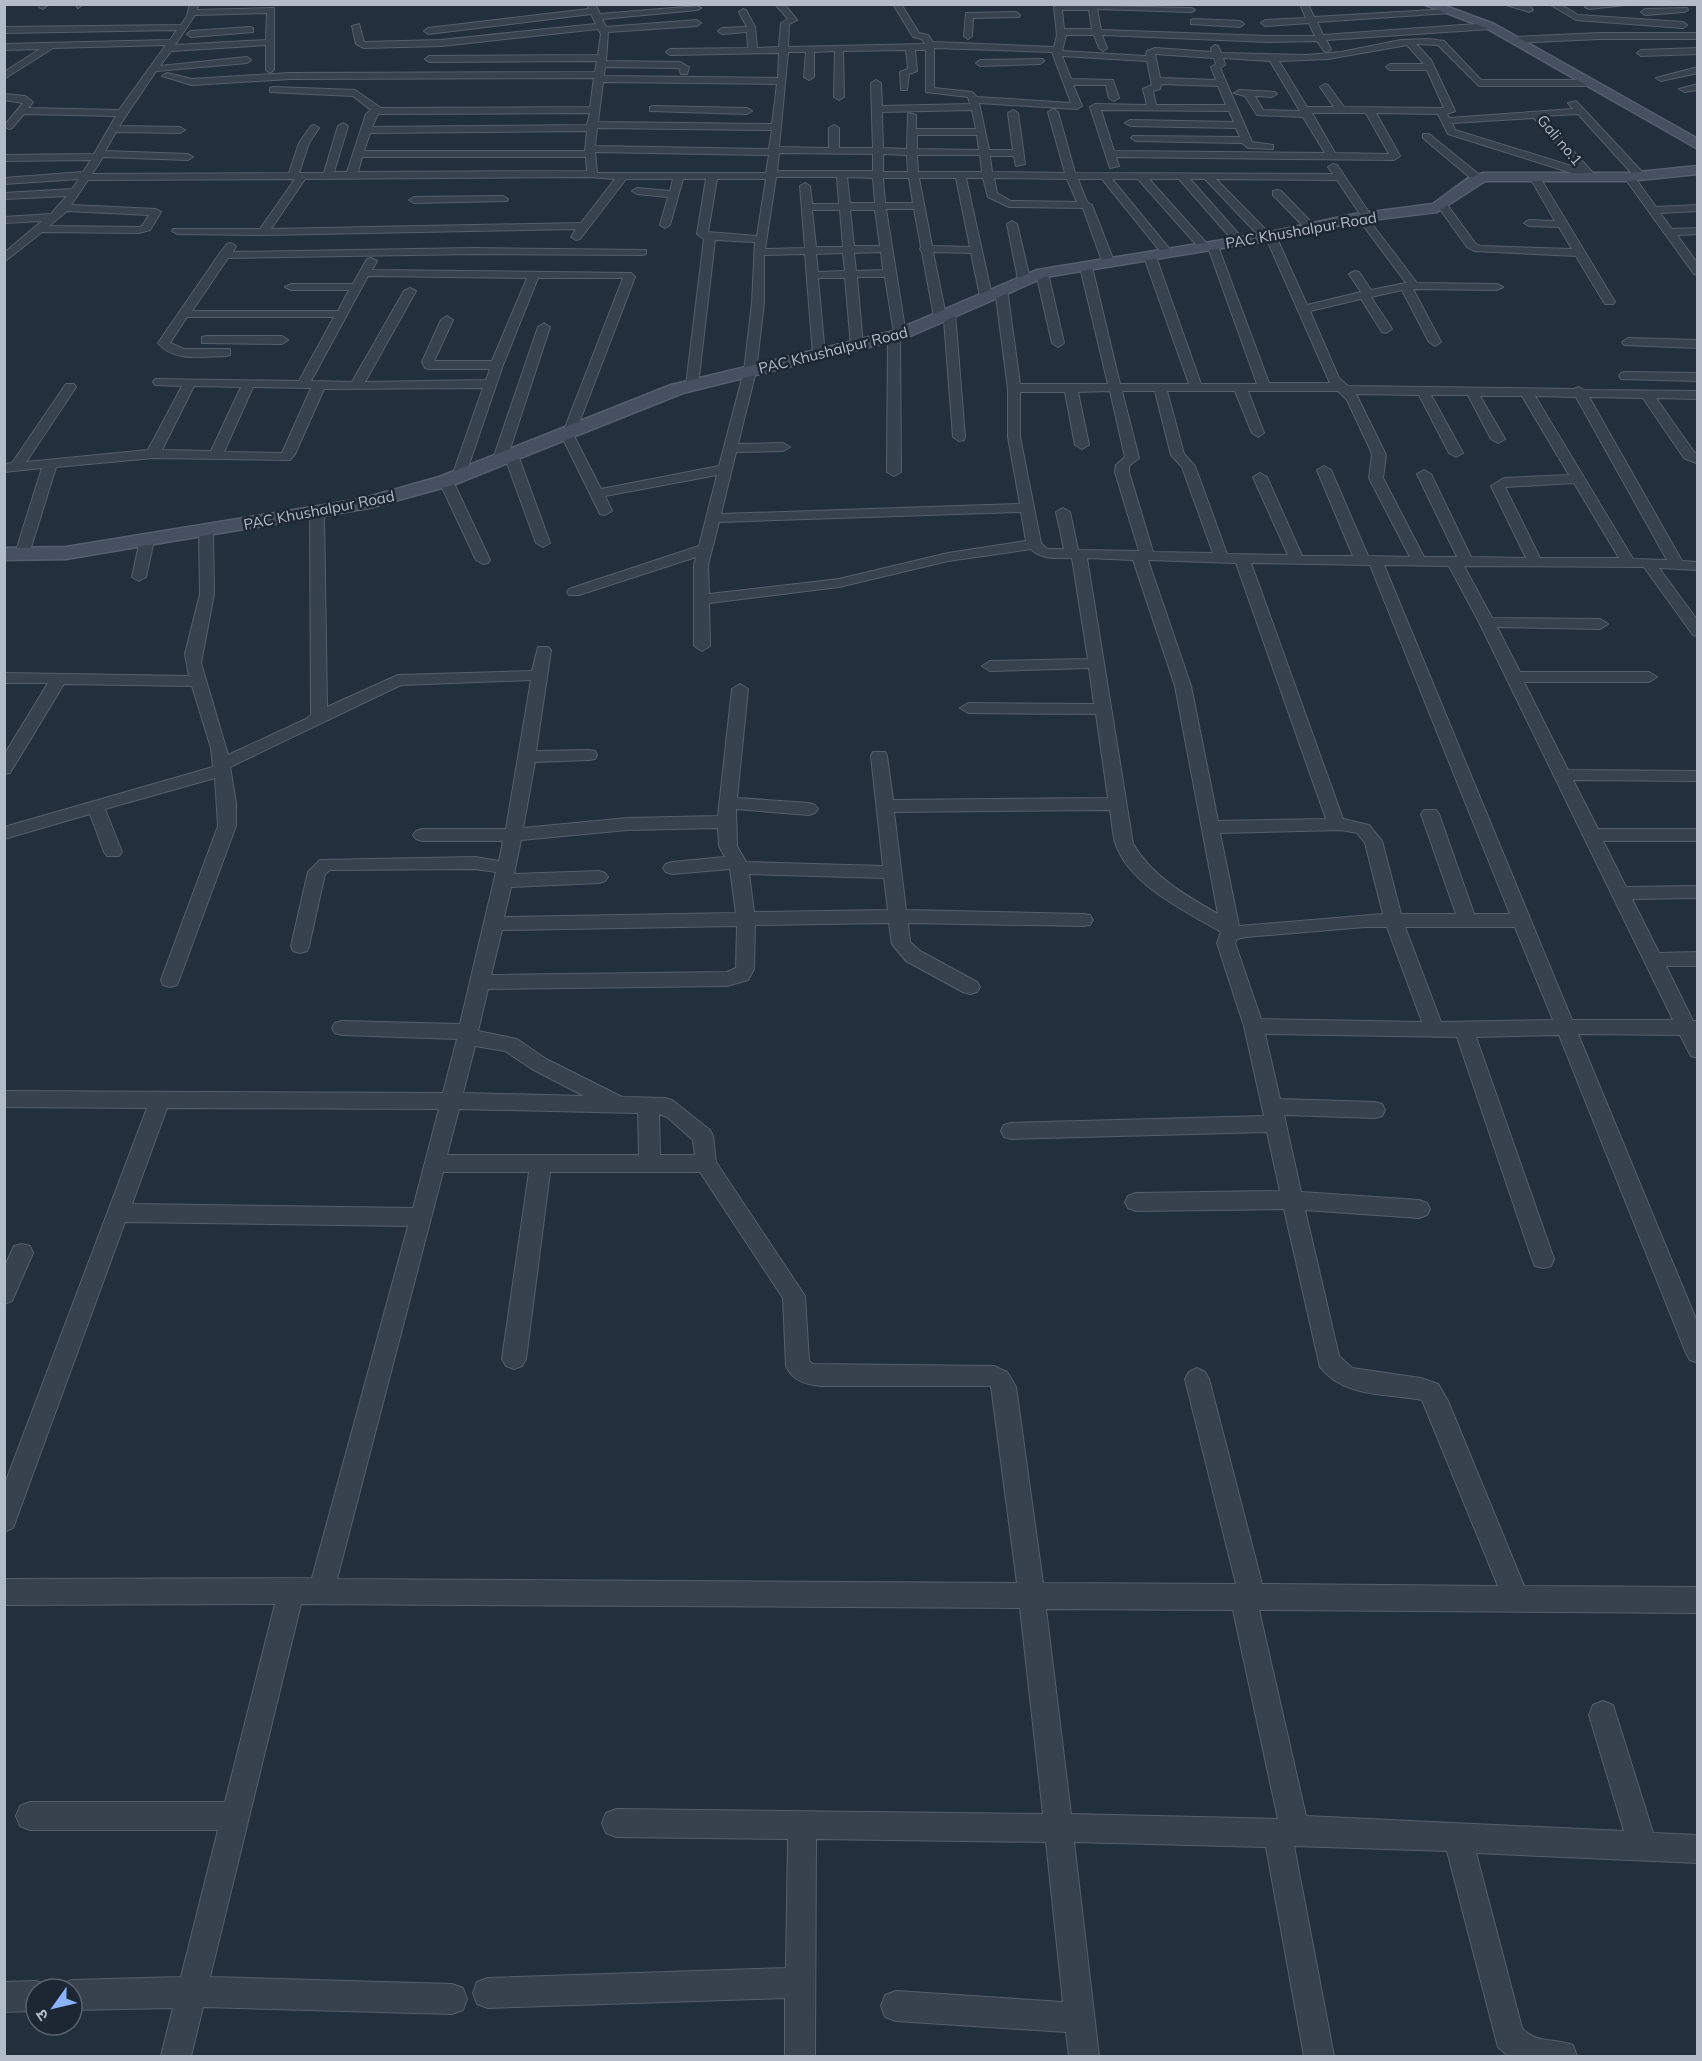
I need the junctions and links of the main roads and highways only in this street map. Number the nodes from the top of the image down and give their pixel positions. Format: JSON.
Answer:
{"nodes":[{"id":1,"x":1428,"y":4,"type":"edge"},
{"id":2,"x":1698,"y":145,"type":"edge"},
{"id":3,"x":1698,"y":170,"type":"edge"},
{"id":4,"x":4,"y":554,"type":"edge"}],
"edges":[{"from":1,"to":2,"type":"main road"},
{"from":3,"to":4,"type":"main road","name":"PAC Khushalpur Road"}]}
